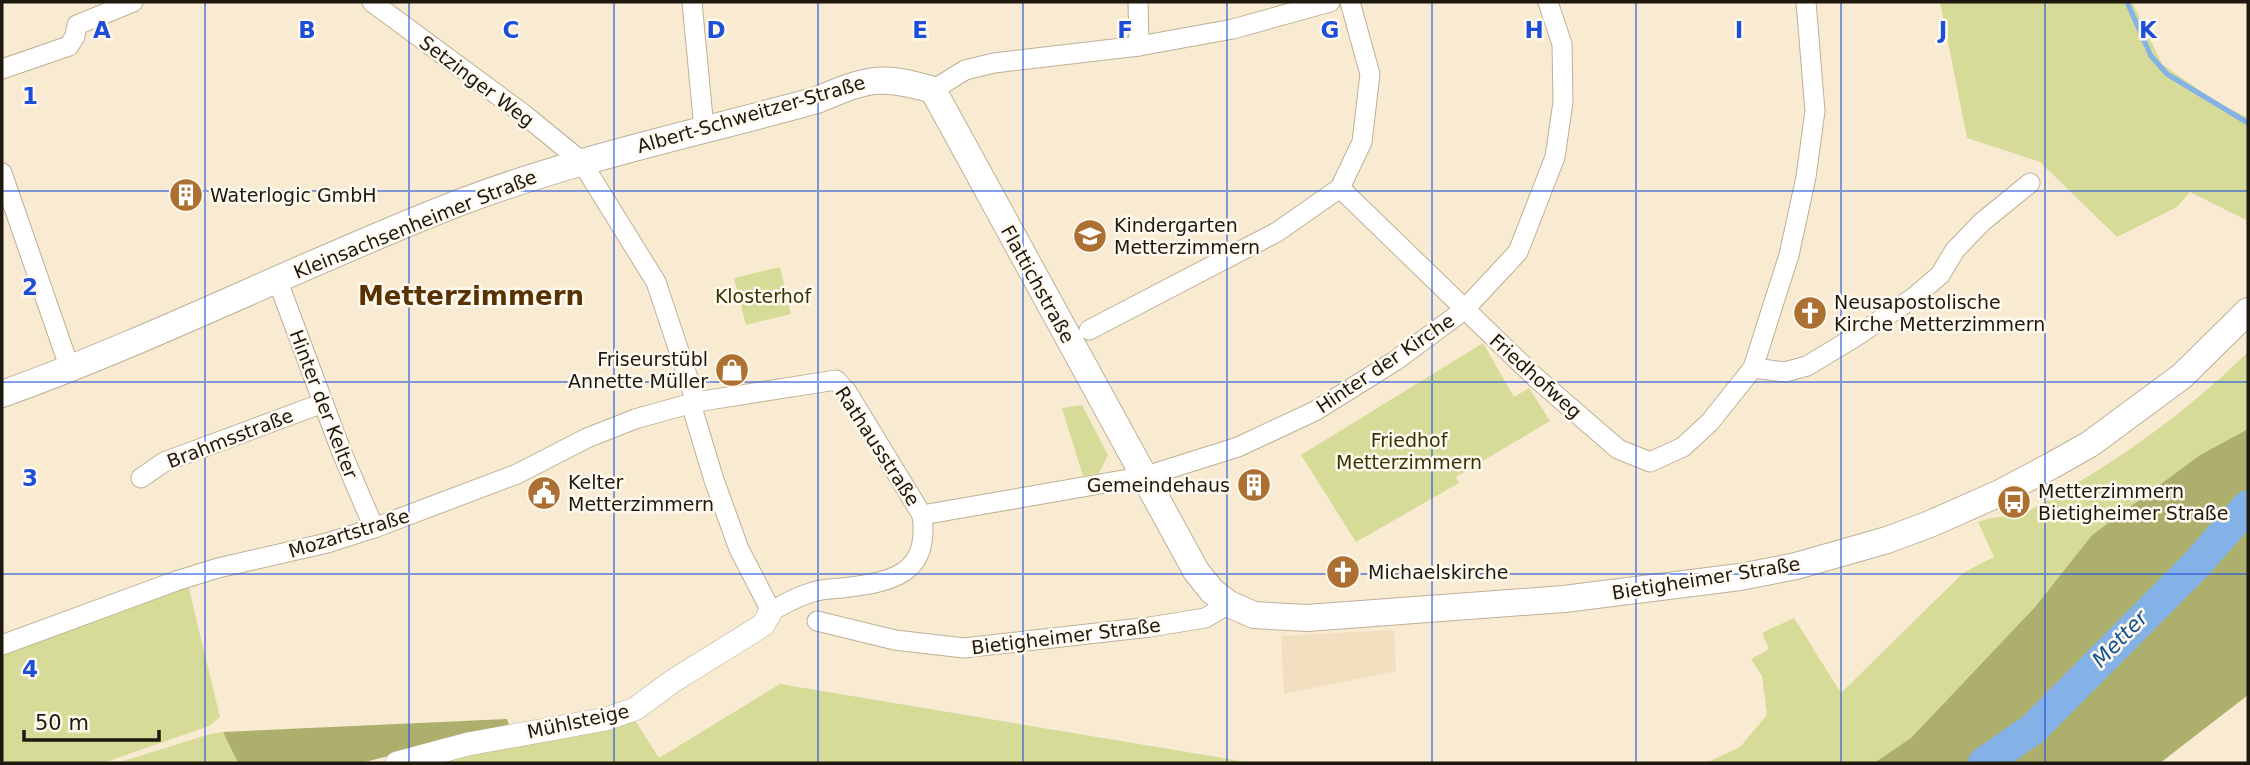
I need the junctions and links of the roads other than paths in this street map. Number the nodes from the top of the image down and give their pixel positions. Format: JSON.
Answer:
{"nodes":[{"id":1,"x":133,"y":2,"type":"edge"},
{"id":2,"x":372,"y":2,"type":"edge"},
{"id":3,"x":692,"y":2,"type":"edge"},
{"id":4,"x":1139,"y":2,"type":"edge"},
{"id":5,"x":1329,"y":2,"type":"edge"},
{"id":6,"x":1350,"y":2,"type":"edge"},
{"id":7,"x":1548,"y":2,"type":"edge"},
{"id":8,"x":1806,"y":2,"type":"edge"},
{"id":9,"x":1139,"y":46,"type":"junction"},
{"id":10,"x":2,"y":69,"type":"edge"},
{"id":11,"x":933,"y":90,"type":"junction"},
{"id":12,"x":704,"y":129,"type":"junction"},
{"id":13,"x":581,"y":161,"type":"junction"},
{"id":14,"x":2,"y":173,"type":"edge"},
{"id":15,"x":2030,"y":183,"type":"dead end"},
{"id":16,"x":1340,"y":188,"type":"junction"},
{"id":17,"x":277,"y":279,"type":"junction"},
{"id":18,"x":1464,"y":310,"type":"junction"},
{"id":19,"x":2248,"y":311,"type":"edge"},
{"id":20,"x":1089,"y":330,"type":"dead end"},
{"id":21,"x":1753,"y":368,"type":"junction"},
{"id":22,"x":70,"y":369,"type":"junction"},
{"id":23,"x":2,"y":394,"type":"edge"},
{"id":24,"x":323,"y":403,"type":"junction"},
{"id":25,"x":694,"y":403,"type":"junction"},
{"id":26,"x":1146,"y":476,"type":"junction"},
{"id":27,"x":141,"y":478,"type":"dead end"},
{"id":28,"x":922,"y":514,"type":"junction"},
{"id":29,"x":374,"y":528,"type":"junction"},
{"id":30,"x":1229,"y":604,"type":"junction"},
{"id":31,"x":771,"y":611,"type":"junction"},
{"id":32,"x":817,"y":621,"type":"dead end"},
{"id":33,"x":2,"y":645,"type":"edge"},
{"id":34,"x":397,"y":763,"type":"edge"}],
"edges":[{"from":1,"to":10,"type":"street"},
{"from":2,"to":13,"type":"street","name":"Setzinger Weg"},
{"from":3,"to":12,"type":"street"},
{"from":4,"to":9,"type":"street"},
{"from":5,"to":9,"type":"street"},
{"from":6,"to":16,"type":"street"},
{"from":7,"to":18,"type":"street","name":"Hinter der Kirche"},
{"from":8,"to":21,"type":"street"},
{"from":9,"to":11,"type":"street"},
{"from":11,"to":12,"type":"main road","name":"Albert-Schweitzer-Straße"},
{"from":11,"to":26,"type":"main road","name":"Flattichstraße"},
{"from":12,"to":13,"type":"main road","name":"Albert-Schweitzer-Straße"},
{"from":13,"to":17,"type":"main road","name":"Kleinsachsenheimer Straße"},
{"from":13,"to":25,"type":"street"},
{"from":14,"to":22,"type":"street"},
{"from":15,"to":21,"type":"street"},
{"from":16,"to":18,"type":"street","name":"Friedhofweg"},
{"from":16,"to":20,"type":"street"},
{"from":17,"to":22,"type":"main road","name":"Kleinsachsenheimer Straße"},
{"from":17,"to":24,"type":"street","name":"Hinter der Kelter"},
{"from":18,"to":21,"type":"street","name":"Friedhofweg"},
{"from":18,"to":26,"type":"street","name":"Hinter der Kirche"},
{"from":19,"to":30,"type":"main road","name":"Bietigheimer Straße"},
{"from":22,"to":23,"type":"main road","name":"Kleinsachsenheimer Straße"},
{"from":24,"to":27,"type":"street","name":"Brahmsstraße"},
{"from":24,"to":29,"type":"street","name":"Hinter der Kelter"},
{"from":25,"to":28,"type":"street","name":"Rathausstraße"},
{"from":25,"to":29,"type":"street","name":"Mozartstraße"},
{"from":25,"to":31,"type":"street"},
{"from":26,"to":28,"type":"street","name":"Rathausstraße"},
{"from":26,"to":30,"type":"main road","name":"Bietigheimer Straße"},
{"from":28,"to":31,"type":"street"},
{"from":29,"to":33,"type":"street","name":"Mozartstraße"},
{"from":30,"to":32,"type":"street","name":"Bietigheimer Straße"},
{"from":31,"to":34,"type":"street","name":"Mühlsteige"}]}
